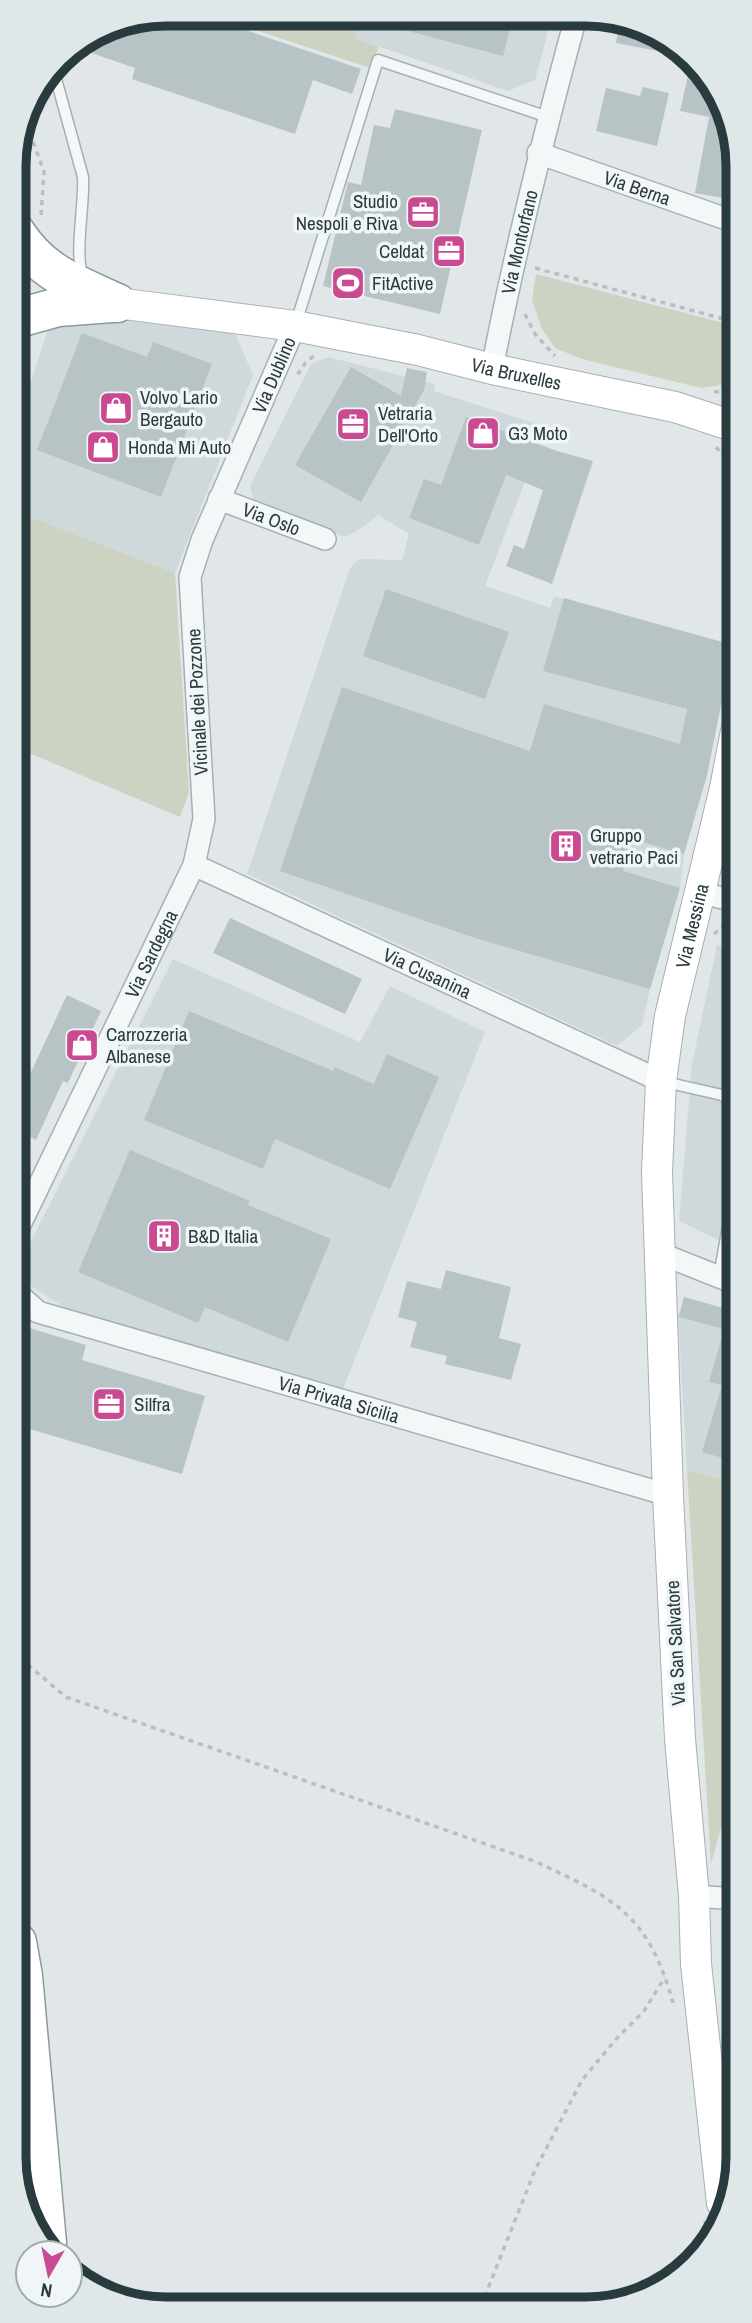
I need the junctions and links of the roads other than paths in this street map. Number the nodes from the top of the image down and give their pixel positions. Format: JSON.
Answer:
{"nodes":[{"id":1,"x":573,"y":26,"type":"edge"},
{"id":2,"x":56,"y":80,"type":"edge"},
{"id":3,"x":548,"y":117,"type":"junction"},
{"id":4,"x":538,"y":153,"type":"junction"},
{"id":5,"x":726,"y":219,"type":"edge"},
{"id":6,"x":27,"y":250,"type":"edge"},
{"id":7,"x":117,"y":303,"type":"junction"},
{"id":8,"x":27,"y":316,"type":"edge"},
{"id":9,"x":295,"y":327,"type":"junction"},
{"id":10,"x":492,"y":369,"type":"junction"},
{"id":11,"x":726,"y":424,"type":"edge"},
{"id":12,"x":219,"y":499,"type":"junction"},
{"id":13,"x":202,"y":540,"type":"joint"},
{"id":14,"x":325,"y":540,"type":"dead end"},
{"id":15,"x":726,"y":784,"type":"edge"},
{"id":16,"x":194,"y":865,"type":"junction"},
{"id":17,"x":700,"y":892,"type":"junction"},
{"id":18,"x":726,"y":899,"type":"edge"},
{"id":19,"x":661,"y":1081,"type":"junction"},
{"id":20,"x":726,"y":1098,"type":"edge"},
{"id":21,"x":26,"y":1211,"type":"edge"},
{"id":22,"x":659,"y":1253,"type":"junction"},
{"id":23,"x":725,"y":1279,"type":"edge"},
{"id":24,"x":26,"y":1301,"type":"edge"},
{"id":25,"x":668,"y":1495,"type":"junction"},
{"id":26,"x":694,"y":1896,"type":"junction"},
{"id":27,"x":725,"y":1898,"type":"edge"},
{"id":28,"x":26,"y":2010,"type":"edge"},
{"id":29,"x":721,"y":2192,"type":"edge"},
{"id":30,"x":46,"y":2228,"type":"edge"}],
"edges":[{"from":1,"to":3,"type":"street","name":"Via Montorfano"},
{"from":2,"to":7,"type":"lane"},
{"from":3,"to":4,"type":"street","name":"Via Montorfano"},
{"from":3,"to":9,"type":"lane"},
{"from":4,"to":5,"type":"street","name":"Via Berna"},
{"from":4,"to":10,"type":"street","name":"Via Montorfano"},
{"from":6,"to":7,"type":"highway"},
{"from":7,"to":8,"type":"highway"},
{"from":7,"to":9,"type":"street","name":"Via Bruxelles"},
{"from":9,"to":10,"type":"street","name":"Via Bruxelles"},
{"from":9,"to":12,"type":"street","name":"Via Dublino"},
{"from":10,"to":11,"type":"street","name":"Via Bruxelles"},
{"from":12,"to":13,"type":"street","name":"Via Dublino"},
{"from":12,"to":14,"type":"street","name":"Via Oslo"},
{"from":13,"to":16,"type":"street","name":"Vicinale dei Pozzone"},
{"from":15,"to":17,"type":"street","name":"Via Messina"},
{"from":16,"to":19,"type":"street","name":"Via Cusanina"},
{"from":16,"to":21,"type":"street","name":"Via Sardegna"},
{"from":17,"to":18,"type":"street"},
{"from":17,"to":19,"type":"street","name":"Via Messina"},
{"from":19,"to":20,"type":"lane"},
{"from":19,"to":22,"type":"street","name":"Via San Salvatore"},
{"from":22,"to":23,"type":"street"},
{"from":22,"to":25,"type":"street","name":"Via San Salvatore"},
{"from":24,"to":25,"type":"street","name":"Via Privata Sicilia"},
{"from":25,"to":26,"type":"street","name":"Via San Salvatore"},
{"from":26,"to":27,"type":"street"},
{"from":26,"to":29,"type":"street","name":"Via San Salvatore"},
{"from":28,"to":30,"type":"highway"}]}
